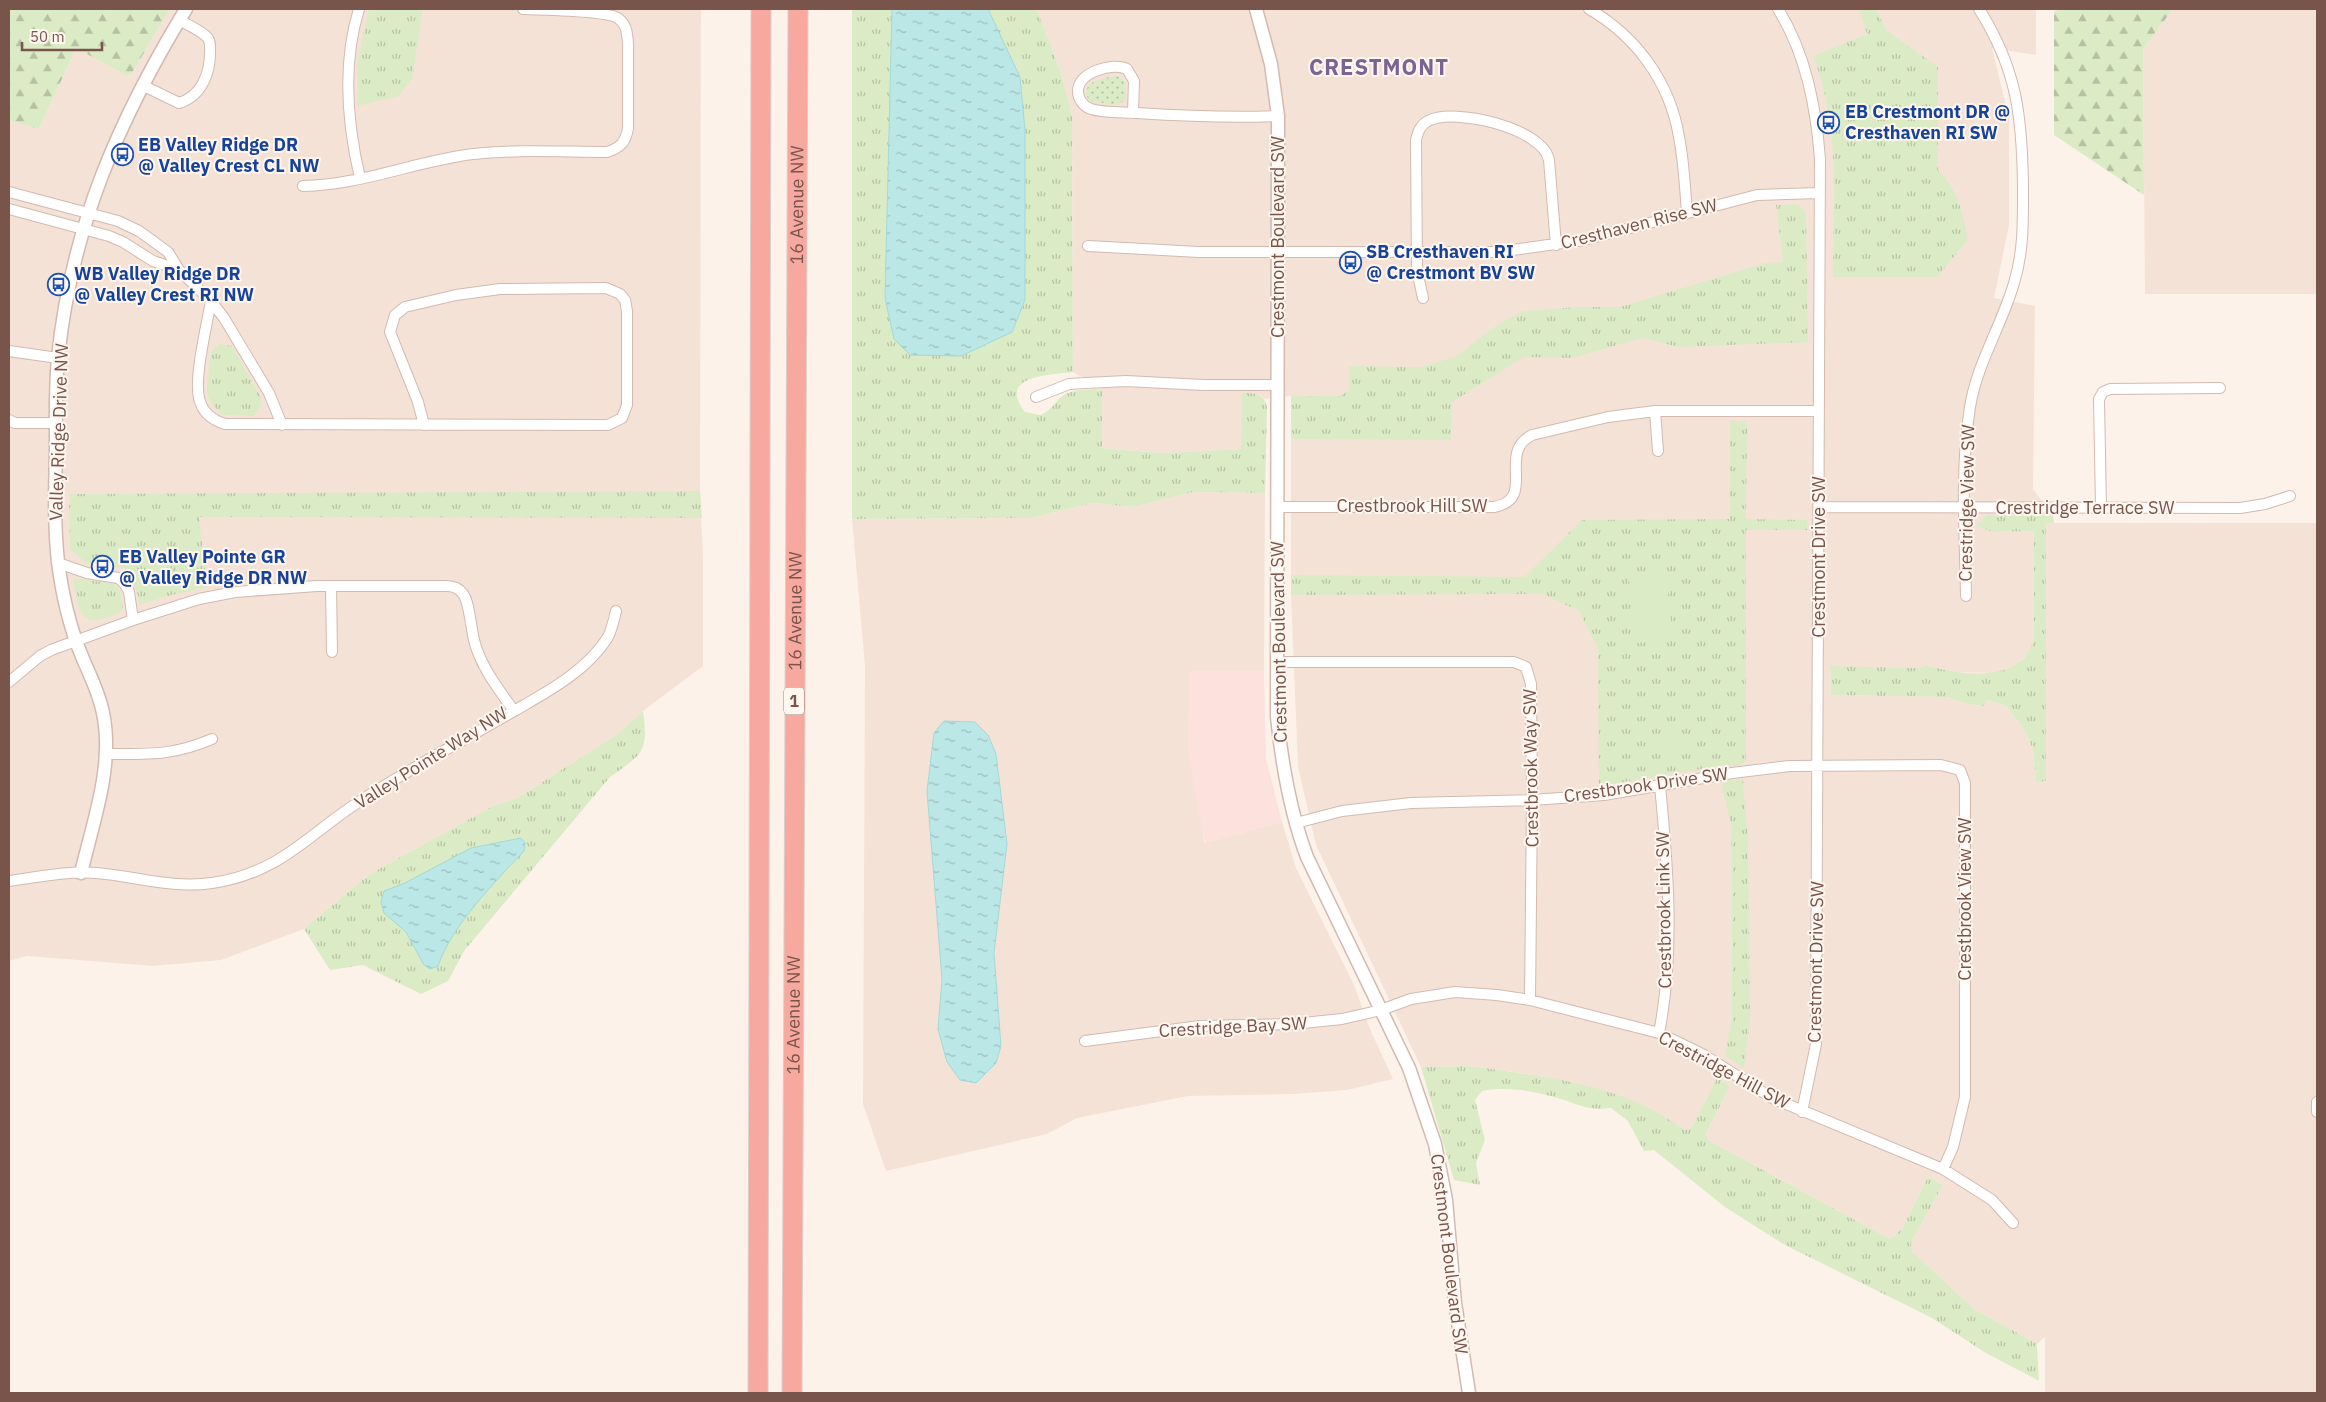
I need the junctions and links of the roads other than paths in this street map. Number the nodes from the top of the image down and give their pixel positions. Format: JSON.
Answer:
{"nodes":[{"id":1,"x":186,"y":9,"type":"edge"},
{"id":2,"x":359,"y":9,"type":"edge"},
{"id":3,"x":523,"y":9,"type":"edge"},
{"id":4,"x":761,"y":9,"type":"edge"},
{"id":5,"x":798,"y":9,"type":"edge"},
{"id":6,"x":1256,"y":9,"type":"edge"},
{"id":7,"x":1589,"y":9,"type":"edge"},
{"id":8,"x":1778,"y":9,"type":"edge"},
{"id":9,"x":1979,"y":9,"type":"edge"},
{"id":10,"x":180,"y":20,"type":"junction"},
{"id":11,"x":142,"y":85,"type":"junction"},
{"id":12,"x":1133,"y":113,"type":"junction"},
{"id":13,"x":1278,"y":116,"type":"junction"},
{"id":14,"x":360,"y":178,"type":"junction"},
{"id":15,"x":303,"y":186,"type":"dead end"},
{"id":16,"x":9,"y":192,"type":"edge"},
{"id":17,"x":1819,"y":193,"type":"junction"},
{"id":18,"x":9,"y":209,"type":"edge"},
{"id":19,"x":88,"y":213,"type":"junction"},
{"id":20,"x":1687,"y":213,"type":"junction"},
{"id":21,"x":84,"y":229,"type":"junction"},
{"id":22,"x":1556,"y":245,"type":"junction"},
{"id":23,"x":1088,"y":246,"type":"dead end"},
{"id":24,"x":1279,"y":253,"type":"junction"},
{"id":25,"x":1416,"y":253,"type":"junction"},
{"id":26,"x":179,"y":270,"type":"junction"},
{"id":27,"x":1423,"y":298,"type":"dead end"},
{"id":28,"x":211,"y":301,"type":"junction"},
{"id":29,"x":9,"y":351,"type":"edge"},
{"id":30,"x":58,"y":358,"type":"junction"},
{"id":31,"x":1278,"y":385,"type":"junction"},
{"id":32,"x":2220,"y":388,"type":"dead end"},
{"id":33,"x":1036,"y":397,"type":"dead end"},
{"id":34,"x":1819,"y":411,"type":"junction"},
{"id":35,"x":1655,"y":412,"type":"junction"},
{"id":36,"x":9,"y":420,"type":"edge"},
{"id":37,"x":56,"y":424,"type":"junction"},
{"id":38,"x":282,"y":425,"type":"junction"},
{"id":39,"x":424,"y":425,"type":"junction"},
{"id":40,"x":1658,"y":451,"type":"dead end"},
{"id":41,"x":2290,"y":496,"type":"dead end"},
{"id":42,"x":1278,"y":507,"type":"junction"},
{"id":43,"x":1819,"y":507,"type":"junction"},
{"id":44,"x":1965,"y":507,"type":"junction"},
{"id":45,"x":2101,"y":508,"type":"junction"},
{"id":46,"x":58,"y":563,"type":"junction"},
{"id":47,"x":332,"y":586,"type":"junction"},
{"id":48,"x":1966,"y":596,"type":"dead end"},
{"id":49,"x":616,"y":611,"type":"dead end"},
{"id":50,"x":133,"y":620,"type":"junction"},
{"id":51,"x":76,"y":640,"type":"junction"},
{"id":52,"x":332,"y":652,"type":"dead end"},
{"id":53,"x":1277,"y":662,"type":"junction"},
{"id":54,"x":9,"y":682,"type":"edge"},
{"id":55,"x":514,"y":711,"type":"junction"},
{"id":56,"x":212,"y":739,"type":"dead end"},
{"id":57,"x":106,"y":754,"type":"junction"},
{"id":58,"x":1818,"y":765,"type":"junction"},
{"id":59,"x":1660,"y":786,"type":"junction"},
{"id":60,"x":1532,"y":800,"type":"junction"},
{"id":61,"x":1296,"y":823,"type":"junction"},
{"id":62,"x":80,"y":873,"type":"junction"},
{"id":63,"x":9,"y":881,"type":"edge"},
{"id":64,"x":1530,"y":1000,"type":"junction"},
{"id":65,"x":1381,"y":1010,"type":"junction"},
{"id":66,"x":1659,"y":1033,"type":"junction"},
{"id":67,"x":1085,"y":1041,"type":"dead end"},
{"id":68,"x":2317,"y":1102,"type":"edge"},
{"id":69,"x":1802,"y":1112,"type":"junction"},
{"id":70,"x":2317,"y":1112,"type":"edge"},
{"id":71,"x":1943,"y":1169,"type":"junction"},
{"id":72,"x":2013,"y":1223,"type":"dead end"},
{"id":73,"x":758,"y":1393,"type":"edge"},
{"id":74,"x":792,"y":1393,"type":"edge"},
{"id":75,"x":1469,"y":1393,"type":"edge"}],
"edges":[{"from":1,"to":10,"type":"street","name":"Valley Ridge Drive NW"},
{"from":2,"to":14,"type":"street"},
{"from":3,"to":14,"type":"street"},
{"from":4,"to":73,"type":"highway","name":"16 Avenue NW","number":"1"},
{"from":5,"to":74,"type":"highway","name":"16 Avenue NW","number":"1"},
{"from":6,"to":13,"type":"street","name":"Crestmont Boulevard SW"},
{"from":7,"to":20,"type":"street"},
{"from":8,"to":17,"type":"street","name":"Crestmont Drive SW"},
{"from":9,"to":44,"type":"street","name":"Crestridge View SW"},
{"from":10,"to":11,"type":"street","name":"Valley Ridge Drive NW"},
{"from":10,"to":11,"type":"street"},
{"from":11,"to":19,"type":"street","name":"Valley Ridge Drive NW"},
{"from":12,"to":12,"type":"street"},
{"from":12,"to":13,"type":"street"},
{"from":13,"to":24,"type":"street","name":"Crestmont Boulevard SW"},
{"from":14,"to":15,"type":"street"},
{"from":16,"to":19,"type":"street"},
{"from":17,"to":20,"type":"street","name":"Cresthaven Rise SW"},
{"from":17,"to":34,"type":"street","name":"Crestmont Drive SW"},
{"from":18,"to":21,"type":"street"},
{"from":19,"to":21,"type":"street","name":"Valley Ridge Drive NW"},
{"from":19,"to":26,"type":"street"},
{"from":20,"to":22,"type":"street","name":"Cresthaven Rise SW"},
{"from":21,"to":26,"type":"street"},
{"from":21,"to":30,"type":"street","name":"Valley Ridge Drive NW"},
{"from":22,"to":25,"type":"street","name":"Cresthaven Rise SW"},
{"from":22,"to":25,"type":"street"},
{"from":23,"to":24,"type":"street","name":"Cresthaven Rise SW"},
{"from":24,"to":25,"type":"street","name":"Cresthaven Rise SW"},
{"from":24,"to":31,"type":"street","name":"Crestmont Boulevard SW"},
{"from":25,"to":27,"type":"street"},
{"from":26,"to":28,"type":"street"},
{"from":28,"to":38,"type":"street"},
{"from":28,"to":38,"type":"street"},
{"from":29,"to":30,"type":"street"},
{"from":30,"to":37,"type":"street","name":"Valley Ridge Drive NW"},
{"from":31,"to":33,"type":"street"},
{"from":31,"to":42,"type":"street","name":"Crestmont Boulevard SW"},
{"from":32,"to":45,"type":"street"},
{"from":34,"to":35,"type":"street","name":"Crestbrook Hill SW"},
{"from":34,"to":43,"type":"street","name":"Crestmont Drive SW"},
{"from":35,"to":40,"type":"street"},
{"from":35,"to":42,"type":"street","name":"Crestbrook Hill SW"},
{"from":36,"to":37,"type":"street"},
{"from":37,"to":46,"type":"street","name":"Valley Ridge Drive NW"},
{"from":38,"to":39,"type":"street"},
{"from":39,"to":39,"type":"street"},
{"from":41,"to":45,"type":"street","name":"Crestridge Terrace SW"},
{"from":42,"to":53,"type":"street","name":"Crestmont Boulevard SW"},
{"from":43,"to":44,"type":"street","name":"Crestridge Terrace SW"},
{"from":43,"to":58,"type":"street","name":"Crestmont Drive SW"},
{"from":44,"to":45,"type":"street","name":"Crestridge Terrace SW"},
{"from":44,"to":48,"type":"street","name":"Crestridge View SW"},
{"from":46,"to":50,"type":"street"},
{"from":46,"to":51,"type":"street","name":"Valley Ridge Drive NW"},
{"from":47,"to":50,"type":"street","name":"Valley Pointe Way NW"},
{"from":47,"to":52,"type":"street"},
{"from":47,"to":55,"type":"street","name":"Valley Pointe Way NW"},
{"from":49,"to":55,"type":"street"},
{"from":50,"to":51,"type":"street","name":"Valley Pointe Way NW"},
{"from":51,"to":54,"type":"street","name":"Valley Pointe Way NW"},
{"from":51,"to":57,"type":"street","name":"Valley Ridge Drive NW"},
{"from":53,"to":60,"type":"street","name":"Crestbrook Way SW"},
{"from":53,"to":61,"type":"street","name":"Crestmont Boulevard SW"},
{"from":55,"to":62,"type":"street","name":"Valley Pointe Way NW"},
{"from":56,"to":57,"type":"street"},
{"from":57,"to":62,"type":"street","name":"Valley Ridge Drive NW"},
{"from":58,"to":59,"type":"street","name":"Crestbrook Drive SW"},
{"from":58,"to":69,"type":"street","name":"Crestmont Drive SW"},
{"from":58,"to":71,"type":"street","name":"Crestbrook View SW"},
{"from":59,"to":60,"type":"street","name":"Crestbrook Drive SW"},
{"from":59,"to":66,"type":"street","name":"Crestbrook Link SW"},
{"from":60,"to":61,"type":"street","name":"Crestbrook Drive SW"},
{"from":60,"to":64,"type":"street","name":"Crestbrook Way SW"},
{"from":61,"to":65,"type":"street","name":"Crestmont Boulevard SW"},
{"from":62,"to":63,"type":"street","name":"Valley Pointe Way NW"},
{"from":64,"to":65,"type":"street","name":"Crestridge Hill SW"},
{"from":64,"to":66,"type":"street","name":"Crestridge Hill SW"},
{"from":65,"to":67,"type":"street","name":"Crestridge Bay SW"},
{"from":65,"to":75,"type":"street","name":"Crestmont Boulevard SW"},
{"from":66,"to":69,"type":"street","name":"Crestridge Hill SW"},
{"from":68,"to":70,"type":"street"},
{"from":69,"to":71,"type":"street","name":"Crestridge Hill SW"},
{"from":71,"to":72,"type":"street","name":"Crestridge Hill SW"}]}
